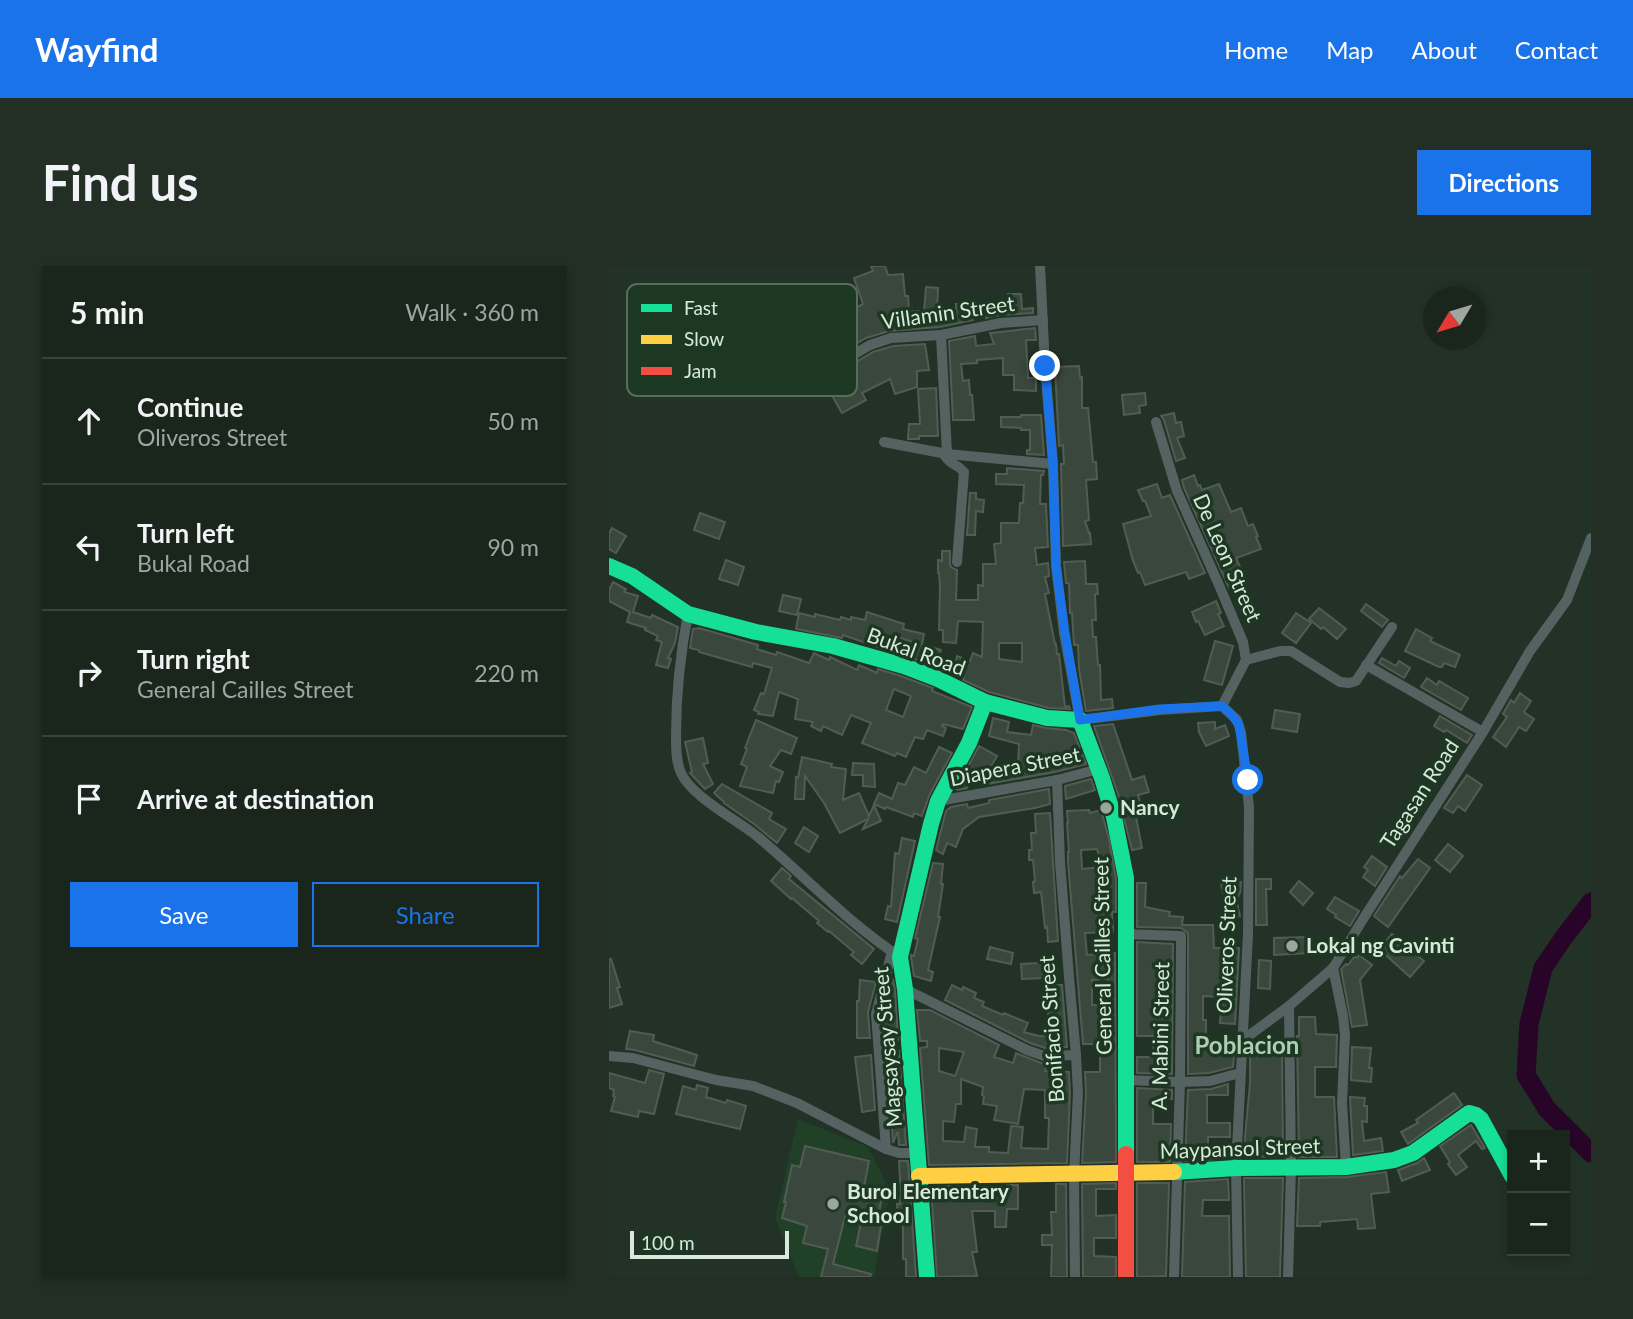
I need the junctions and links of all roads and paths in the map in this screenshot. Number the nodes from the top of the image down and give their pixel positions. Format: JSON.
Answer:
{"nodes":[{"id":1,"x":1040,"y":266,"type":"edge"},
{"id":2,"x":1043,"y":320,"type":"junction"},
{"id":3,"x":941,"y":335,"type":"junction"},
{"id":4,"x":857,"y":351,"type":"edge"},
{"id":5,"x":1156,"y":422,"type":"dead end"},
{"id":6,"x":884,"y":442,"type":"dead end"},
{"id":7,"x":946,"y":454,"type":"junction"},
{"id":8,"x":1053,"y":464,"type":"junction"},
{"id":9,"x":1591,"y":538,"type":"edge"},
{"id":10,"x":957,"y":562,"type":"dead end"},
{"id":11,"x":609,"y":566,"type":"edge"},
{"id":12,"x":688,"y":614,"type":"junction"},
{"id":13,"x":1392,"y":627,"type":"dead end"},
{"id":14,"x":1246,"y":660,"type":"junction"},
{"id":15,"x":1366,"y":665,"type":"junction"},
{"id":16,"x":985,"y":702,"type":"junction"},
{"id":17,"x":1222,"y":706,"type":"junction"},
{"id":18,"x":1080,"y":720,"type":"junction"},
{"id":19,"x":1483,"y":732,"type":"junction"},
{"id":20,"x":1099,"y":769,"type":"junction"},
{"id":21,"x":1057,"y":780,"type":"junction"},
{"id":22,"x":938,"y":801,"type":"junction"},
{"id":23,"x":1126,"y":934,"type":"junction"},
{"id":24,"x":896,"y":954,"type":"junction"},
{"id":25,"x":1333,"y":968,"type":"junction"},
{"id":26,"x":905,"y":989,"type":"junction"},
{"id":27,"x":1289,"y":1006,"type":"junction"},
{"id":28,"x":1243,"y":1040,"type":"junction"},
{"id":29,"x":1076,"y":1055,"type":"junction"},
{"id":30,"x":609,"y":1056,"type":"edge"},
{"id":31,"x":1240,"y":1073,"type":"junction"},
{"id":32,"x":1126,"y":1080,"type":"junction"},
{"id":33,"x":1180,"y":1082,"type":"junction"},
{"id":34,"x":886,"y":1149,"type":"junction"},
{"id":35,"x":917,"y":1153,"type":"junction"},
{"id":36,"x":1346,"y":1167,"type":"junction"},
{"id":37,"x":1507,"y":1167,"type":"edge"},
{"id":38,"x":1236,"y":1168,"type":"junction"},
{"id":39,"x":1291,"y":1168,"type":"junction"},
{"id":40,"x":1178,"y":1172,"type":"junction"},
{"id":41,"x":1126,"y":1173,"type":"junction"},
{"id":42,"x":1074,"y":1175,"type":"junction"},
{"id":43,"x":919,"y":1176,"type":"junction"},
{"id":44,"x":927,"y":1277,"type":"edge"},
{"id":45,"x":1075,"y":1277,"type":"edge"},
{"id":46,"x":1126,"y":1277,"type":"edge"},
{"id":47,"x":1174,"y":1277,"type":"edge"},
{"id":48,"x":1238,"y":1277,"type":"edge"},
{"id":49,"x":1288,"y":1277,"type":"edge"}],
"edges":[{"from":1,"to":2,"type":"street","name":"General Cailles Street"},
{"from":2,"to":3,"type":"street","name":"Villamin Street"},
{"from":2,"to":8,"type":"street","name":"General Cailles Street"},
{"from":3,"to":4,"type":"street","name":"Villamin Street"},
{"from":3,"to":7,"type":"street"},
{"from":5,"to":14,"type":"street","name":"De Leon Street"},
{"from":6,"to":7,"type":"street"},
{"from":7,"to":8,"type":"street"},
{"from":7,"to":10,"type":"street"},
{"from":8,"to":18,"type":"street","name":"General Cailles Street"},
{"from":9,"to":19,"type":"street","name":"Tagasan Road"},
{"from":11,"to":12,"type":"street","name":"Bukal Road"},
{"from":12,"to":16,"type":"street","name":"Bukal Road"},
{"from":12,"to":24,"type":"street"},
{"from":13,"to":15,"type":"street"},
{"from":14,"to":15,"type":"street"},
{"from":14,"to":17,"type":"street"},
{"from":15,"to":19,"type":"street"},
{"from":16,"to":18,"type":"street","name":"Bukal Road"},
{"from":16,"to":22,"type":"street","name":"Magsaysay Street"},
{"from":17,"to":18,"type":"street","name":"Bukal Road"},
{"from":17,"to":28,"type":"street","name":"Oliveros Street"},
{"from":18,"to":20,"type":"street","name":"General Cailles Street"},
{"from":19,"to":25,"type":"street","name":"Tagasan Road"},
{"from":20,"to":21,"type":"street","name":"Diapera Street"},
{"from":20,"to":23,"type":"street","name":"General Cailles Street"},
{"from":21,"to":22,"type":"street","name":"Diapera Street"},
{"from":21,"to":29,"type":"street","name":"Bonifacio Street"},
{"from":22,"to":24,"type":"street","name":"Magsaysay Street"},
{"from":23,"to":32,"type":"street","name":"General Cailles Street"},
{"from":23,"to":33,"type":"street","name":"A. Mabini Street"},
{"from":24,"to":26,"type":"street","name":"Magsaysay Street"},
{"from":24,"to":34,"type":"street"},
{"from":25,"to":27,"type":"street","name":"Tagasan Road"},
{"from":25,"to":36,"type":"street"},
{"from":26,"to":29,"type":"street"},
{"from":26,"to":35,"type":"street","name":"Magsaysay Street"},
{"from":27,"to":28,"type":"street","name":"Tagasan Road"},
{"from":27,"to":39,"type":"street"},
{"from":28,"to":31,"type":"street","name":"Oliveros Street"},
{"from":29,"to":42,"type":"street","name":"Bonifacio Street"},
{"from":30,"to":34,"type":"street"},
{"from":31,"to":33,"type":"street"},
{"from":31,"to":38,"type":"street","name":"Oliveros Street"},
{"from":32,"to":33,"type":"street"},
{"from":32,"to":41,"type":"street","name":"General Cailles Street"},
{"from":33,"to":40,"type":"street","name":"A. Mabini Street"},
{"from":34,"to":35,"type":"street"},
{"from":35,"to":43,"type":"street","name":"Magsaysay Street"},
{"from":36,"to":37,"type":"street","name":"Maypansol Street"},
{"from":36,"to":39,"type":"street","name":"Maypansol Street"},
{"from":38,"to":39,"type":"street","name":"Maypansol Street"},
{"from":38,"to":40,"type":"street","name":"Maypansol Street"},
{"from":38,"to":48,"type":"street","name":"Oliveros Street"},
{"from":39,"to":49,"type":"street"},
{"from":40,"to":41,"type":"street","name":"Maypansol Street"},
{"from":40,"to":47,"type":"street","name":"A. Mabini Street"},
{"from":41,"to":42,"type":"street","name":"Maypansol Street"},
{"from":41,"to":46,"type":"street","name":"General Cailles Street"},
{"from":42,"to":43,"type":"street","name":"Maypansol Street"},
{"from":42,"to":45,"type":"street","name":"Bonifacio Street"},
{"from":43,"to":44,"type":"street","name":"Magsaysay Street"}]}
